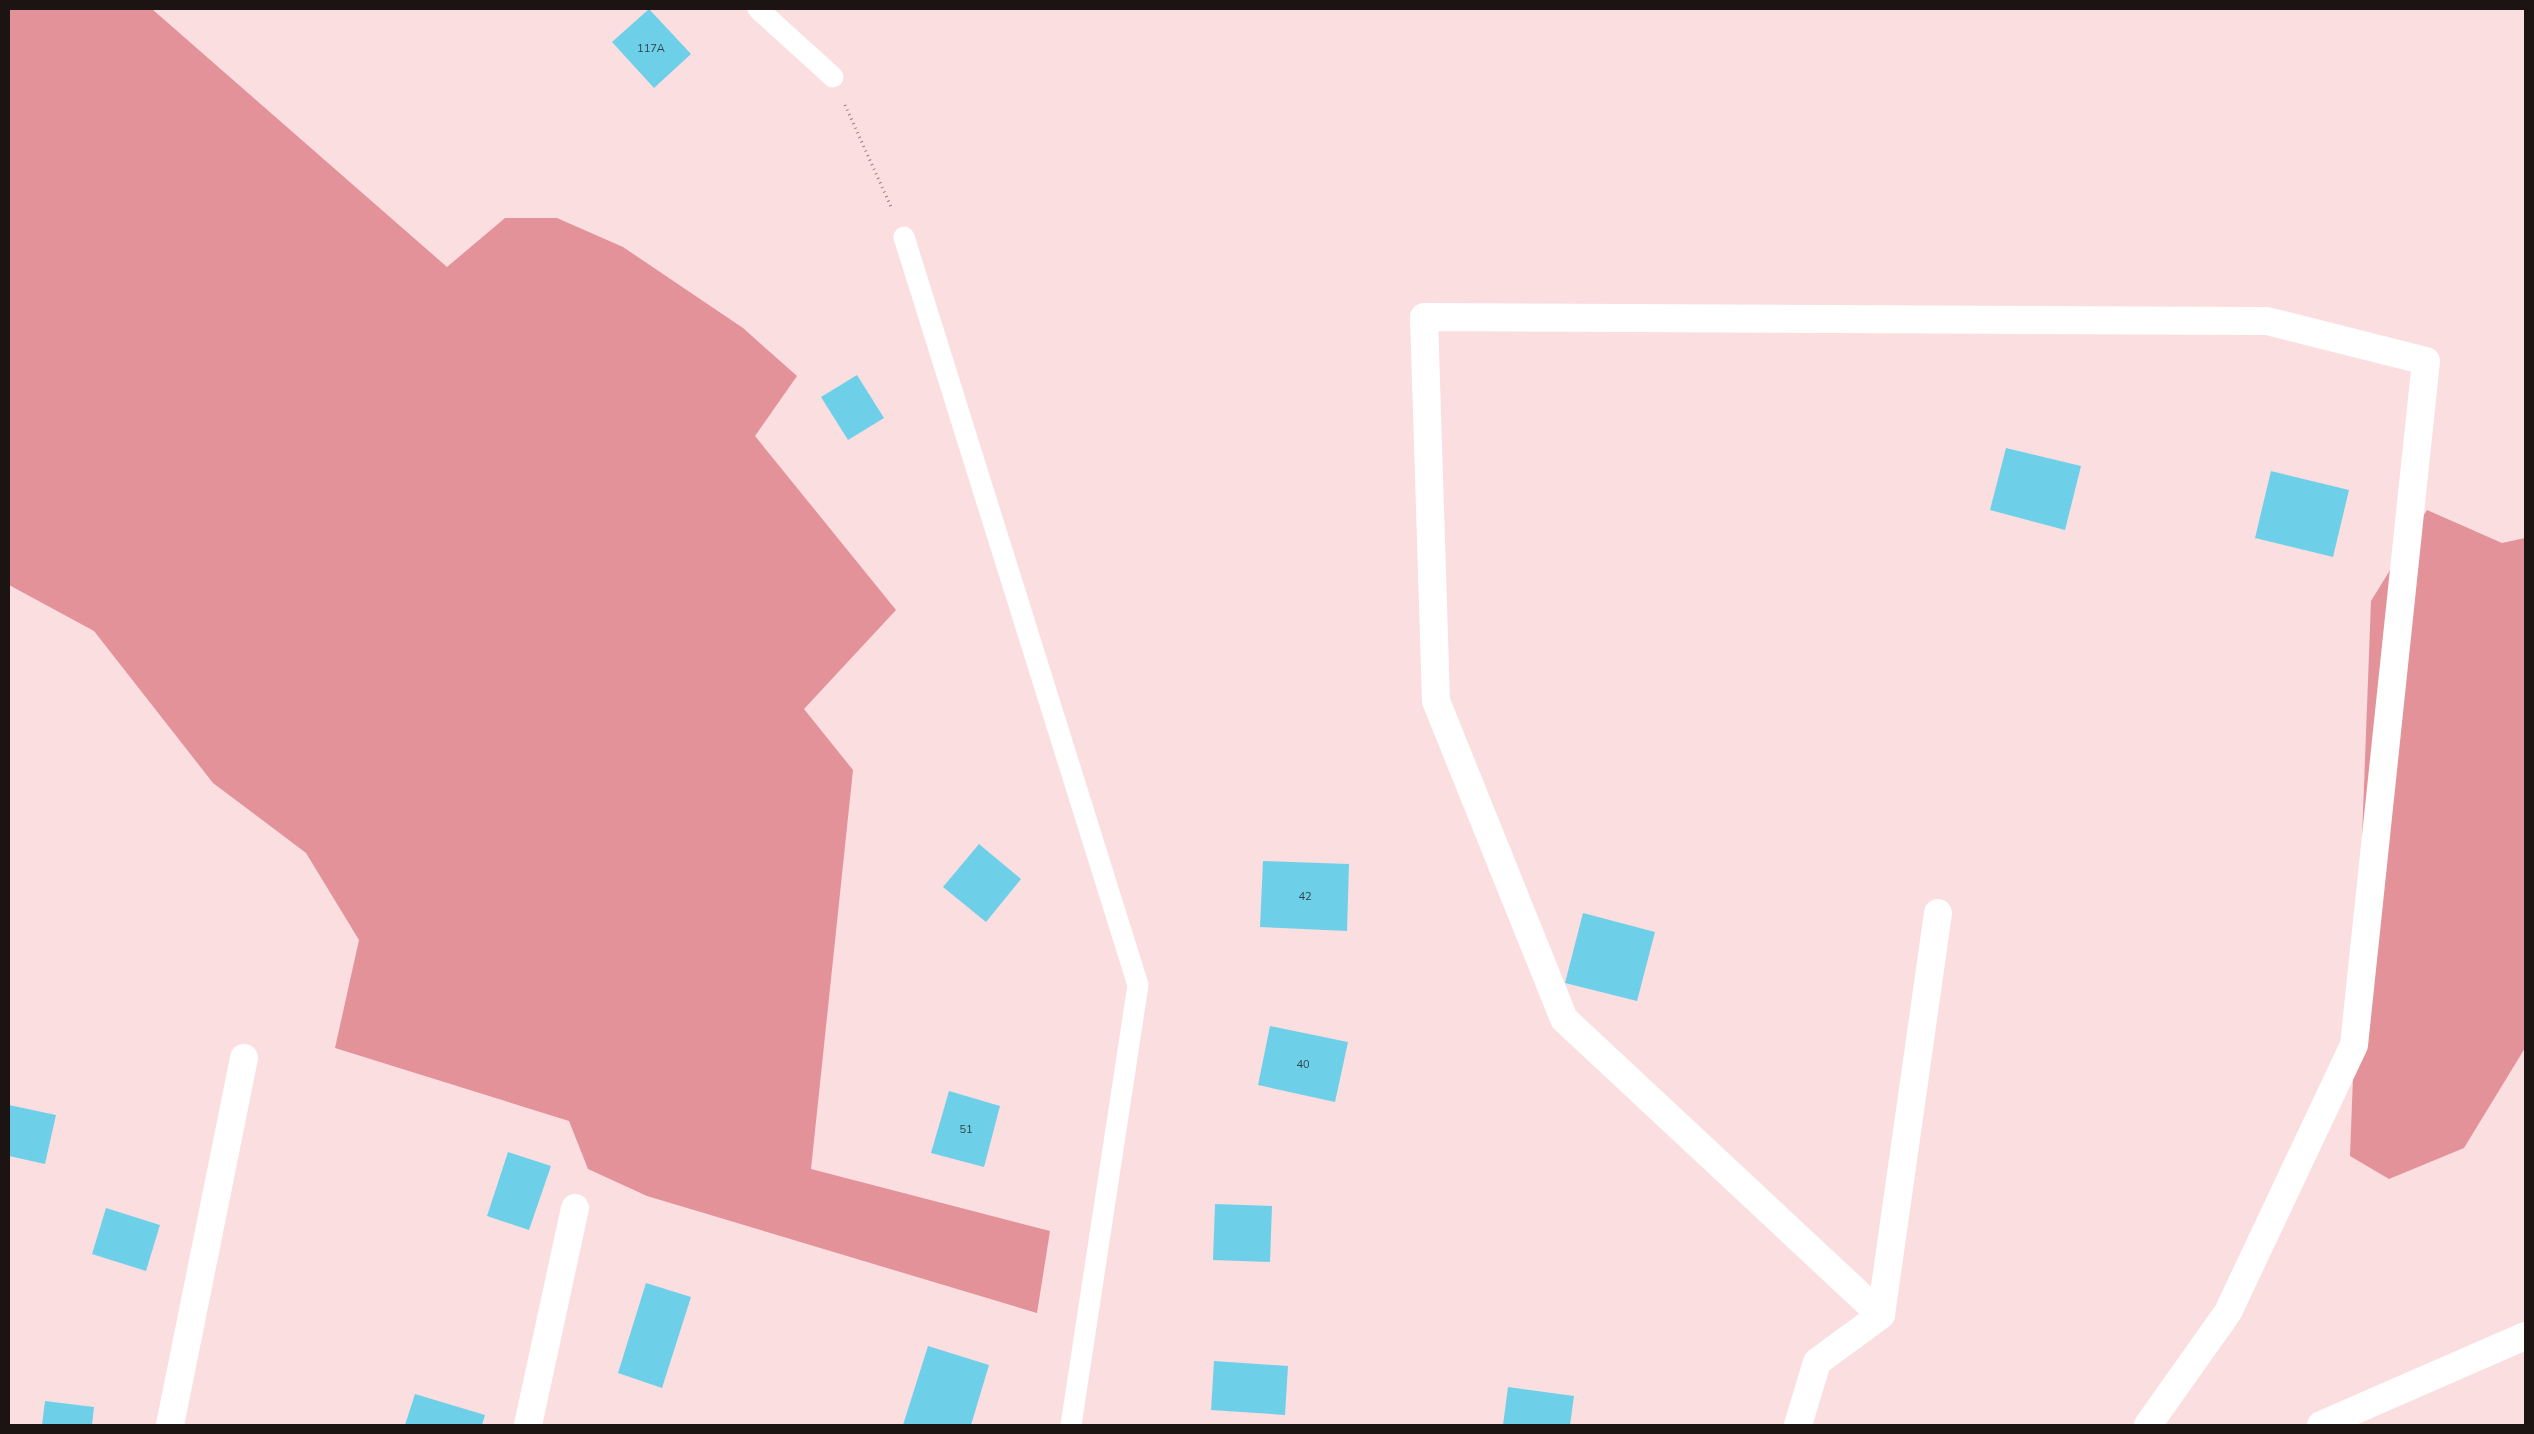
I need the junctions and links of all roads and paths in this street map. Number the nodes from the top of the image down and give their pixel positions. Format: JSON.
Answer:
{"nodes":[{"id":1,"x":758,"y":9,"type":"edge"},
{"id":2,"x":833,"y":77,"type":"joint"},
{"id":3,"x":904,"y":237,"type":"joint"},
{"id":4,"x":1938,"y":914,"type":"dead end"},
{"id":5,"x":244,"y":1058,"type":"dead end"},
{"id":6,"x":575,"y":1208,"type":"dead end"},
{"id":7,"x":1880,"y":1315,"type":"junction"},
{"id":8,"x":2525,"y":1336,"type":"edge"},
{"id":9,"x":170,"y":1425,"type":"edge"},
{"id":10,"x":528,"y":1425,"type":"edge"},
{"id":11,"x":1071,"y":1425,"type":"edge"},
{"id":12,"x":1798,"y":1425,"type":"edge"},
{"id":13,"x":2148,"y":1425,"type":"edge"},
{"id":14,"x":2320,"y":1425,"type":"edge"}],
"edges":[{"from":1,"to":2,"type":"lane"},
{"from":2,"to":3,"type":"path"},
{"from":3,"to":11,"type":"lane"},
{"from":4,"to":7,"type":"street"},
{"from":5,"to":9,"type":"street"},
{"from":6,"to":10,"type":"street"},
{"from":7,"to":12,"type":"street"},
{"from":7,"to":13,"type":"street"},
{"from":8,"to":14,"type":"street"}]}
